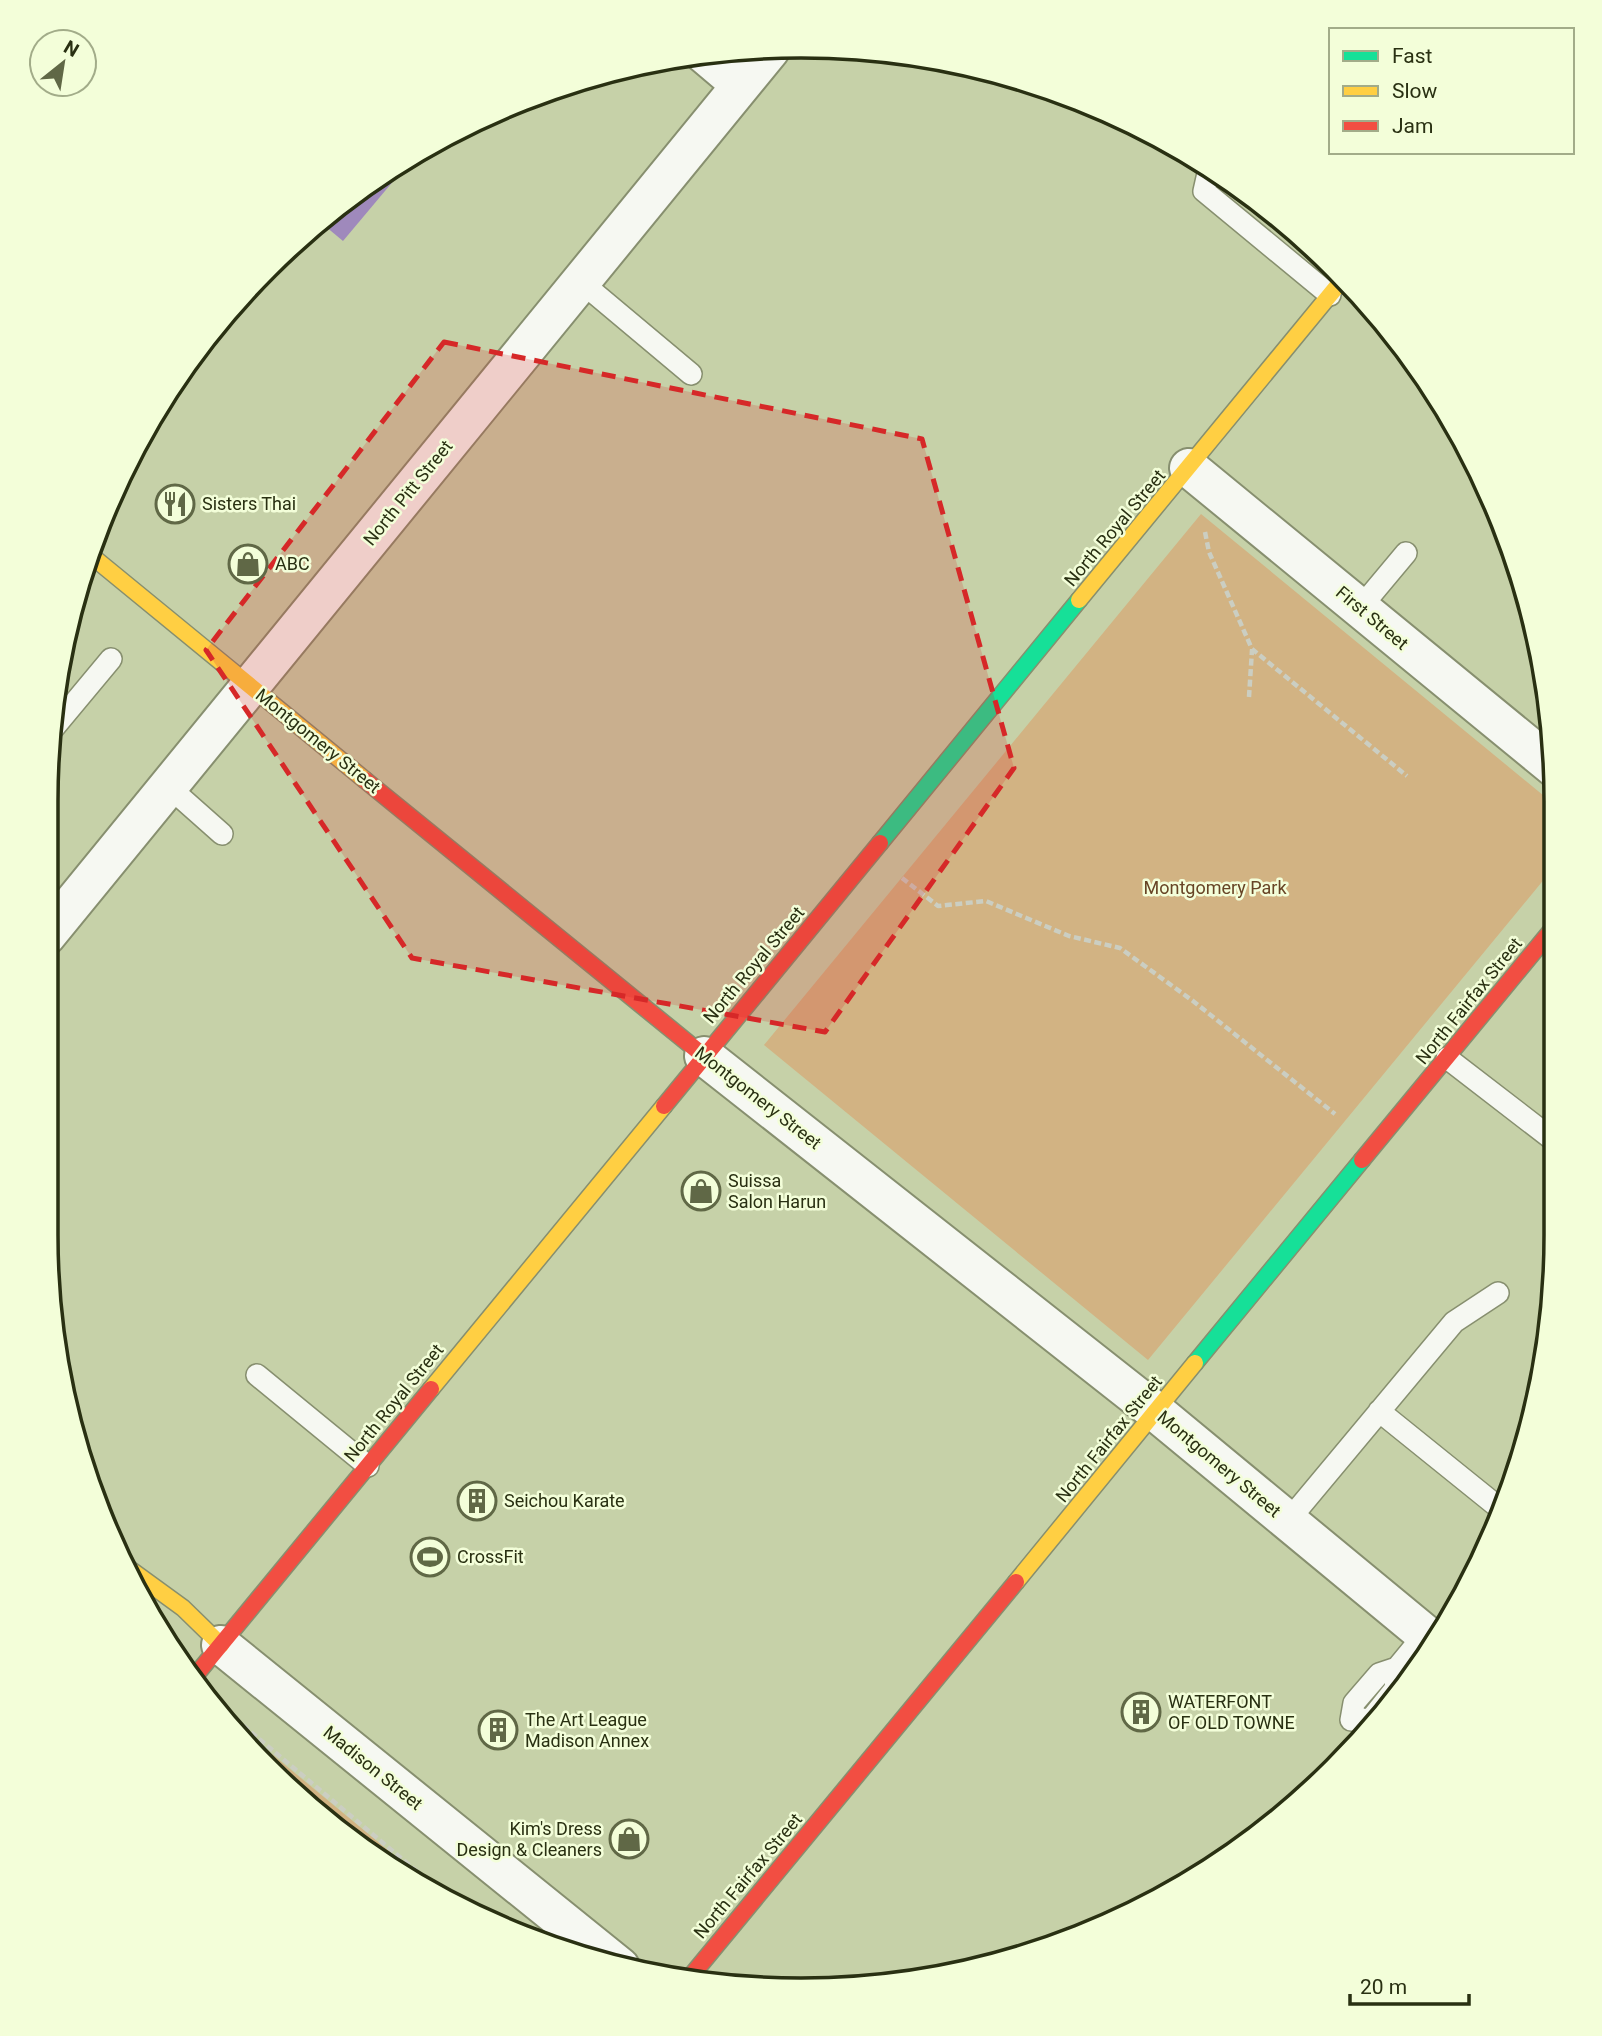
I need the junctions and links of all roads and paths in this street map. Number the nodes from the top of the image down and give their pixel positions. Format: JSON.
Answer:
{"nodes":[{"id":1,"x":763,"y":59,"type":"edge"},
{"id":2,"x":715,"y":63,"type":"edge"},
{"id":3,"x":741,"y":85,"type":"junction"},
{"id":4,"x":1207,"y":179,"type":"edge"},
{"id":5,"x":580,"y":281,"type":"junction"},
{"id":6,"x":1337,"y":287,"type":"edge"},
{"id":7,"x":691,"y":374,"type":"dead end"},
{"id":8,"x":1189,"y":468,"type":"junction"},
{"id":9,"x":1228,"y":500,"type":"junction"},
{"id":10,"x":1406,"y":553,"type":"dead end"},
{"id":11,"x":98,"y":560,"type":"edge"},
{"id":12,"x":1360,"y":608,"type":"junction"},
{"id":13,"x":1252,"y":649,"type":"junction"},
{"id":14,"x":111,"y":659,"type":"dead end"},
{"id":15,"x":251,"y":687,"type":"junction"},
{"id":16,"x":1249,"y":696,"type":"dead end"},
{"id":17,"x":63,"y":717,"type":"edge"},
{"id":18,"x":1543,"y":758,"type":"edge"},
{"id":19,"x":1407,"y":776,"type":"dead end"},
{"id":20,"x":169,"y":787,"type":"junction"},
{"id":21,"x":222,"y":834,"type":"dead end"},
{"id":22,"x":869,"y":856,"type":"junction"},
{"id":23,"x":58,"y":913,"type":"edge"},
{"id":24,"x":1544,"y":939,"type":"edge"},
{"id":25,"x":704,"y":1056,"type":"junction"},
{"id":26,"x":1447,"y":1058,"type":"junction"},
{"id":27,"x":1335,"y":1114,"type":"dead end"},
{"id":28,"x":1544,"y":1133,"type":"edge"},
{"id":29,"x":1498,"y":1293,"type":"dead end"},
{"id":30,"x":257,"y":1375,"type":"dead end"},
{"id":31,"x":1379,"y":1411,"type":"junction"},
{"id":32,"x":1156,"y":1412,"type":"junction"},
{"id":33,"x":368,"y":1465,"type":"junction"},
{"id":34,"x":1494,"y":1504,"type":"edge"},
{"id":35,"x":1288,"y":1521,"type":"junction"},
{"id":36,"x":141,"y":1578,"type":"edge"},
{"id":37,"x":1427,"y":1635,"type":"edge"},
{"id":38,"x":1422,"y":1644,"type":"edge"},
{"id":39,"x":221,"y":1645,"type":"junction"},
{"id":40,"x":199,"y":1671,"type":"edge"},
{"id":41,"x":241,"y":1724,"type":"edge"},
{"id":42,"x":1347,"y":1728,"type":"dead end"},
{"id":43,"x":416,"y":1871,"type":"edge"},
{"id":44,"x":599,"y":1950,"type":"edge"},
{"id":45,"x":695,"y":1971,"type":"edge"}],
"edges":[{"from":1,"to":3,"type":"street","name":"North Pitt Street"},
{"from":2,"to":3,"type":"street"},
{"from":3,"to":5,"type":"street","name":"North Pitt Street"},
{"from":4,"to":6,"type":"lane"},
{"from":5,"to":7,"type":"lane"},
{"from":5,"to":15,"type":"street","name":"North Pitt Street"},
{"from":6,"to":8,"type":"street","name":"North Royal Street"},
{"from":8,"to":9,"type":"street","name":"First Street"},
{"from":8,"to":22,"type":"street","name":"North Royal Street"},
{"from":9,"to":12,"type":"street","name":"First Street"},
{"from":9,"to":13,"type":"path"},
{"from":10,"to":12,"type":"lane"},
{"from":11,"to":15,"type":"street","name":"Montgomery Street"},
{"from":12,"to":18,"type":"street","name":"First Street"},
{"from":13,"to":16,"type":"path"},
{"from":13,"to":19,"type":"path"},
{"from":14,"to":17,"type":"lane"},
{"from":15,"to":20,"type":"street","name":"North Pitt Street"},
{"from":15,"to":25,"type":"street","name":"Montgomery Street"},
{"from":20,"to":21,"type":"lane"},
{"from":20,"to":23,"type":"street","name":"North Pitt Street"},
{"from":22,"to":25,"type":"street","name":"North Royal Street"},
{"from":22,"to":27,"type":"path"},
{"from":24,"to":26,"type":"street","name":"North Fairfax Street"},
{"from":25,"to":32,"type":"street","name":"Montgomery Street"},
{"from":25,"to":33,"type":"street","name":"North Royal Street"},
{"from":26,"to":28,"type":"lane"},
{"from":26,"to":32,"type":"street","name":"North Fairfax Street"},
{"from":29,"to":31,"type":"lane"},
{"from":30,"to":33,"type":"lane"},
{"from":31,"to":34,"type":"lane"},
{"from":31,"to":35,"type":"lane"},
{"from":32,"to":35,"type":"street","name":"Montgomery Street"},
{"from":32,"to":45,"type":"street","name":"North Fairfax Street"},
{"from":33,"to":39,"type":"street","name":"North Royal Street"},
{"from":35,"to":37,"type":"street","name":"Montgomery Street"},
{"from":36,"to":39,"type":"street","name":"Madison Street"},
{"from":38,"to":42,"type":"lane"},
{"from":39,"to":40,"type":"street","name":"North Royal Street"},
{"from":39,"to":44,"type":"street","name":"Madison Street"},
{"from":41,"to":43,"type":"path"}]}
